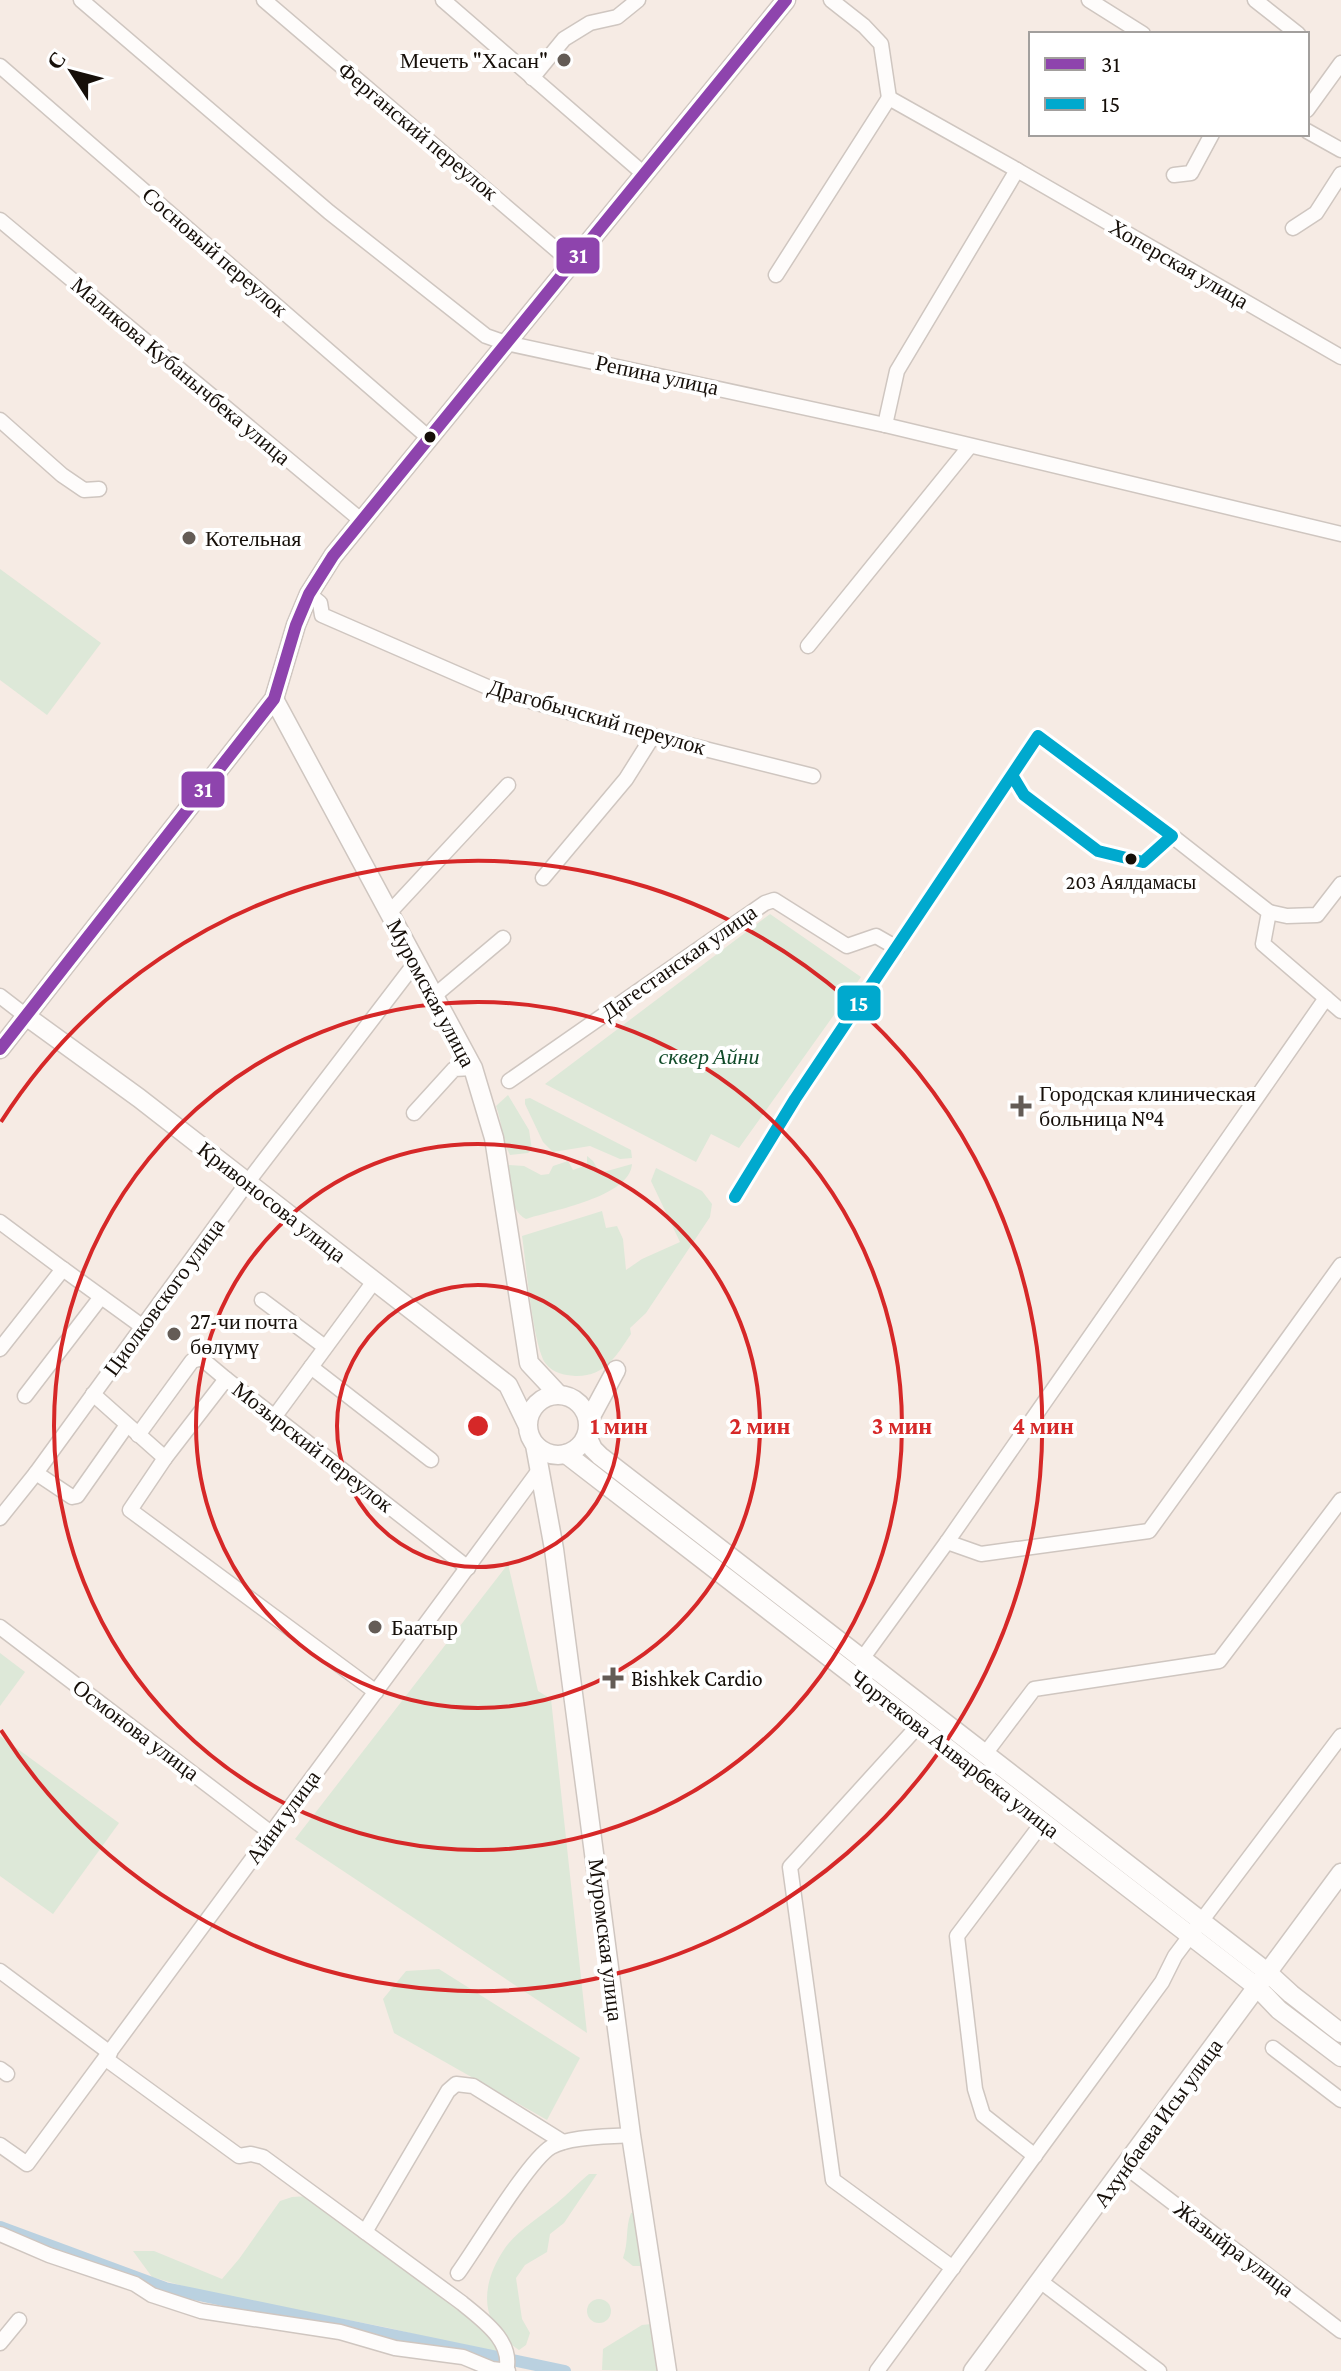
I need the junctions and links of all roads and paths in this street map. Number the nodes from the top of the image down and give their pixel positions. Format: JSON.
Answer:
{"nodes":[{"id":1,"x":81,"y":0,"type":"edge"},
{"id":2,"x":264,"y":0,"type":"edge"},
{"id":3,"x":443,"y":0,"type":"edge"},
{"id":4,"x":638,"y":0,"type":"edge"},
{"id":5,"x":786,"y":0,"type":"edge"},
{"id":6,"x":831,"y":0,"type":"edge"},
{"id":7,"x":1089,"y":0,"type":"edge"},
{"id":8,"x":1255,"y":0,"type":"edge"},
{"id":9,"x":1140,"y":32,"type":"edge"},
{"id":10,"x":1295,"y":32,"type":"edge"},
{"id":11,"x":1341,"y":63,"type":"edge"},
{"id":12,"x":0,"y":66,"type":"edge"},
{"id":13,"x":532,"y":78,"type":"junction"},
{"id":14,"x":889,"y":98,"type":"junction"},
{"id":15,"x":1309,"y":107,"type":"edge"},
{"id":16,"x":1309,"y":132,"type":"edge"},
{"id":17,"x":1211,"y":136,"type":"edge"},
{"id":18,"x":1341,"y":150,"type":"edge"},
{"id":19,"x":1017,"y":170,"type":"junction"},
{"id":20,"x":644,"y":174,"type":"junction"},
{"id":21,"x":1341,"y":174,"type":"edge"},
{"id":22,"x":1174,"y":175,"type":"dead end"},
{"id":23,"x":0,"y":220,"type":"edge"},
{"id":24,"x":1293,"y":228,"type":"dead end"},
{"id":25,"x":572,"y":263,"type":"junction"},
{"id":26,"x":776,"y":275,"type":"dead end"},
{"id":27,"x":506,"y":343,"type":"junction"},
{"id":28,"x":1341,"y":357,"type":"edge"},
{"id":29,"x":0,"y":420,"type":"edge"},
{"id":30,"x":885,"y":425,"type":"junction"},
{"id":31,"x":429,"y":438,"type":"junction"},
{"id":32,"x":970,"y":446,"type":"junction"},
{"id":33,"x":99,"y":489,"type":"dead end"},
{"id":34,"x":362,"y":521,"type":"junction"},
{"id":35,"x":1341,"y":534,"type":"edge"},
{"id":36,"x":309,"y":594,"type":"junction"},
{"id":37,"x":808,"y":646,"type":"dead end"},
{"id":38,"x":274,"y":699,"type":"junction"},
{"id":39,"x":653,"y":736,"type":"junction"},
{"id":40,"x":1012,"y":775,"type":"junction"},
{"id":41,"x":813,"y":776,"type":"dead end"},
{"id":42,"x":508,"y":785,"type":"dead end"},
{"id":43,"x":1172,"y":836,"type":"junction"},
{"id":44,"x":543,"y":878,"type":"dead end"},
{"id":45,"x":1341,"y":884,"type":"edge"},
{"id":46,"x":1269,"y":912,"type":"junction"},
{"id":47,"x":389,"y":913,"type":"junction"},
{"id":48,"x":503,"y":938,"type":"dead end"},
{"id":49,"x":897,"y":948,"type":"junction"},
{"id":50,"x":416,"y":962,"type":"junction"},
{"id":51,"x":0,"y":996,"type":"edge"},
{"id":52,"x":434,"y":996,"type":"junction"},
{"id":53,"x":1326,"y":998,"type":"junction"},
{"id":54,"x":1341,"y":1011,"type":"edge"},
{"id":55,"x":26,"y":1016,"type":"junction"},
{"id":56,"x":0,"y":1049,"type":"edge"},
{"id":57,"x":473,"y":1068,"type":"junction"},
{"id":58,"x":509,"y":1081,"type":"dead end"},
{"id":59,"x":414,"y":1113,"type":"dead end"},
{"id":60,"x":247,"y":1183,"type":"junction"},
{"id":61,"x":735,"y":1197,"type":"dead end"},
{"id":62,"x":0,"y":1222,"type":"edge"},
{"id":63,"x":1341,"y":1265,"type":"edge"},
{"id":64,"x":63,"y":1269,"type":"junction"},
{"id":65,"x":375,"y":1280,"type":"junction"},
{"id":66,"x":101,"y":1297,"type":"junction"},
{"id":67,"x":262,"y":1300,"type":"dead end"},
{"id":68,"x":143,"y":1327,"type":"junction"},
{"id":69,"x":325,"y":1347,"type":"junction"},
{"id":70,"x":0,"y":1349,"type":"edge"},
{"id":71,"x":529,"y":1363,"type":"junction"},
{"id":72,"x":311,"y":1367,"type":"junction"},
{"id":73,"x":226,"y":1379,"type":"junction"},
{"id":74,"x":508,"y":1385,"type":"junction"},
{"id":75,"x":93,"y":1394,"type":"junction"},
{"id":76,"x":564,"y":1395,"type":"junction"},
{"id":77,"x":25,"y":1396,"type":"dead end"},
{"id":78,"x":275,"y":1416,"type":"junction"},
{"id":79,"x":527,"y":1424,"type":"junction"},
{"id":80,"x":588,"y":1428,"type":"junction"},
{"id":81,"x":132,"y":1430,"type":"junction"},
{"id":82,"x":535,"y":1445,"type":"junction"},
{"id":83,"x":564,"y":1455,"type":"junction"},
{"id":84,"x":165,"y":1458,"type":"junction"},
{"id":85,"x":431,"y":1460,"type":"dead end"},
{"id":86,"x":540,"y":1469,"type":"junction"},
{"id":87,"x":36,"y":1473,"type":"junction"},
{"id":88,"x":1341,"y":1500,"type":"edge"},
{"id":89,"x":548,"y":1509,"type":"junction"},
{"id":90,"x":0,"y":1518,"type":"edge"},
{"id":91,"x":947,"y":1542,"type":"junction"},
{"id":92,"x":468,"y":1568,"type":"junction"},
{"id":93,"x":0,"y":1627,"type":"edge"},
{"id":94,"x":862,"y":1659,"type":"junction"},
{"id":95,"x":376,"y":1692,"type":"junction"},
{"id":96,"x":918,"y":1726,"type":"junction"},
{"id":97,"x":1341,"y":1736,"type":"edge"},
{"id":98,"x":985,"y":1754,"type":"junction"},
{"id":99,"x":1043,"y":1822,"type":"junction"},
{"id":100,"x":271,"y":1833,"type":"junction"},
{"id":101,"x":1341,"y":1873,"type":"edge"},
{"id":102,"x":1196,"y":1929,"type":"junction"},
{"id":103,"x":0,"y":1971,"type":"edge"},
{"id":104,"x":1262,"y":1980,"type":"junction"},
{"id":105,"x":1341,"y":2033,"type":"edge"},
{"id":106,"x":1273,"y":2048,"type":"dead end"},
{"id":107,"x":108,"y":2056,"type":"junction"},
{"id":108,"x":1341,"y":2057,"type":"edge"},
{"id":109,"x":1341,"y":2100,"type":"edge"},
{"id":110,"x":631,"y":2135,"type":"junction"},
{"id":111,"x":563,"y":2142,"type":"junction"},
{"id":112,"x":0,"y":2145,"type":"edge"},
{"id":113,"x":1035,"y":2156,"type":"junction"},
{"id":114,"x":1126,"y":2167,"type":"junction"},
{"id":115,"x":365,"y":2232,"type":"junction"},
{"id":116,"x":0,"y":2234,"type":"edge"},
{"id":117,"x":953,"y":2268,"type":"junction"},
{"id":118,"x":458,"y":2273,"type":"dead end"},
{"id":119,"x":1040,"y":2281,"type":"junction"},
{"id":120,"x":19,"y":2320,"type":"dead end"},
{"id":121,"x":1341,"y":2331,"type":"edge"},
{"id":122,"x":0,"y":2343,"type":"edge"},
{"id":123,"x":502,"y":2367,"type":"edge"},
{"id":124,"x":667,"y":2371,"type":"edge"},
{"id":125,"x":877,"y":2371,"type":"edge"},
{"id":126,"x":973,"y":2371,"type":"edge"},
{"id":127,"x":1159,"y":2371,"type":"edge"}],
"edges":[{"from":1,"to":27,"type":"street","name":"Репина улица"},
{"from":2,"to":25,"type":"street","name":"Ферганский переулок"},
{"from":3,"to":13,"type":"street"},
{"from":4,"to":13,"type":"street"},
{"from":5,"to":20,"type":"main road"},
{"from":6,"to":14,"type":"street"},
{"from":7,"to":9,"type":"street"},
{"from":8,"to":10,"type":"street"},
{"from":11,"to":15,"type":"street"},
{"from":12,"to":31,"type":"street","name":"Сосновый переулок"},
{"from":13,"to":20,"type":"street"},
{"from":14,"to":19,"type":"street","name":"Хоперская улица"},
{"from":14,"to":26,"type":"street"},
{"from":16,"to":18,"type":"street"},
{"from":17,"to":22,"type":"street"},
{"from":19,"to":28,"type":"street","name":"Хоперская улица"},
{"from":19,"to":30,"type":"street"},
{"from":20,"to":25,"type":"main road"},
{"from":21,"to":24,"type":"street"},
{"from":23,"to":34,"type":"street","name":"Маликова Кубанычбека улица"},
{"from":25,"to":27,"type":"main road"},
{"from":27,"to":30,"type":"street","name":"Репина улица"},
{"from":27,"to":31,"type":"main road"},
{"from":29,"to":33,"type":"street"},
{"from":30,"to":32,"type":"street","name":"Репина улица"},
{"from":31,"to":34,"type":"main road"},
{"from":32,"to":35,"type":"street","name":"Репина улица"},
{"from":32,"to":37,"type":"street"},
{"from":34,"to":36,"type":"main road"},
{"from":36,"to":38,"type":"main road"},
{"from":36,"to":39,"type":"street","name":"Драгобычский переулок"},
{"from":38,"to":47,"type":"main road","name":"Муромская улица"},
{"from":38,"to":55,"type":"main road"},
{"from":39,"to":41,"type":"street","name":"Драгобычский переулок"},
{"from":39,"to":44,"type":"street"},
{"from":40,"to":43,"type":"street"},
{"from":40,"to":43,"type":"street"},
{"from":40,"to":49,"type":"street"},
{"from":42,"to":47,"type":"street"},
{"from":43,"to":46,"type":"street"},
{"from":45,"to":46,"type":"street"},
{"from":46,"to":53,"type":"street"},
{"from":47,"to":50,"type":"main road","name":"Муромская улица"},
{"from":48,"to":52,"type":"street"},
{"from":49,"to":58,"type":"street","name":"Дагестанская улица"},
{"from":49,"to":61,"type":"street"},
{"from":50,"to":52,"type":"main road","name":"Муромская улица"},
{"from":50,"to":60,"type":"street","name":"Циолковского улица"},
{"from":51,"to":55,"type":"street","name":"Кривоносова улица"},
{"from":52,"to":57,"type":"main road","name":"Муромская улица"},
{"from":53,"to":54,"type":"street"},
{"from":53,"to":91,"type":"street"},
{"from":55,"to":56,"type":"main road"},
{"from":55,"to":60,"type":"main road","name":"Кривоносова улица"},
{"from":57,"to":59,"type":"street"},
{"from":57,"to":71,"type":"main road","name":"Муромская улица"},
{"from":60,"to":65,"type":"main road","name":"Кривоносова улица"},
{"from":60,"to":68,"type":"street","name":"Циолковского улица"},
{"from":62,"to":64,"type":"street"},
{"from":63,"to":91,"type":"street"},
{"from":64,"to":66,"type":"street"},
{"from":64,"to":70,"type":"street"},
{"from":65,"to":69,"type":"street"},
{"from":65,"to":74,"type":"main road","name":"Кривоносова улица"},
{"from":66,"to":68,"type":"street"},
{"from":66,"to":77,"type":"street"},
{"from":67,"to":69,"type":"street"},
{"from":68,"to":75,"type":"street","name":"Циолковского улица"},
{"from":69,"to":72,"type":"street"},
{"from":71,"to":74,"type":"main road"},
{"from":71,"to":76,"type":"main road"},
{"from":72,"to":78,"type":"street"},
{"from":72,"to":85,"type":"street"},
{"from":73,"to":78,"type":"street","name":"Мозырский переулок"},
{"from":73,"to":81,"type":"street"},
{"from":73,"to":84,"type":"street","name":"Мозырский переулок"},
{"from":74,"to":79,"type":"main road","name":"Кривоносова улица"},
{"from":75,"to":81,"type":"street"},
{"from":75,"to":87,"type":"street","name":"Циолковского улица"},
{"from":76,"to":79,"type":"main road"},
{"from":76,"to":80,"type":"main road"},
{"from":76,"to":80,"type":"main road"},
{"from":78,"to":92,"type":"street","name":"Мозырский переулок"},
{"from":79,"to":82,"type":"main road"},
{"from":80,"to":83,"type":"main road"},
{"from":80,"to":94,"type":"main road","name":"Чортекова Анварбека улица"},
{"from":81,"to":84,"type":"street"},
{"from":81,"to":87,"type":"street"},
{"from":82,"to":83,"type":"main road"},
{"from":82,"to":86,"type":"main road","name":"Муромская улица"},
{"from":83,"to":89,"type":"main road"},
{"from":83,"to":96,"type":"main road","name":"Чортекова Анварбека улица"},
{"from":84,"to":95,"type":"street","name":"Мозырский переулок"},
{"from":86,"to":89,"type":"main road","name":"Муромская улица"},
{"from":86,"to":92,"type":"street","name":"Айни улица"},
{"from":87,"to":90,"type":"street","name":"Циолковского улица"},
{"from":88,"to":98,"type":"street"},
{"from":89,"to":110,"type":"main road","name":"Муромская улица"},
{"from":91,"to":94,"type":"street"},
{"from":92,"to":95,"type":"street","name":"Айни улица"},
{"from":93,"to":100,"type":"street","name":"Осмонова улица"},
{"from":94,"to":98,"type":"main road","name":"Чортекова Анварбека улица"},
{"from":95,"to":100,"type":"street","name":"Айни улица"},
{"from":96,"to":99,"type":"main road","name":"Чортекова Анварбека улица"},
{"from":96,"to":117,"type":"street"},
{"from":97,"to":102,"type":"street"},
{"from":98,"to":102,"type":"main road","name":"Чортекова Анварбека улица"},
{"from":99,"to":102,"type":"main road","name":"Чортекова Анварбека улица"},
{"from":99,"to":113,"type":"street"},
{"from":100,"to":107,"type":"street","name":"Айни улица"},
{"from":101,"to":104,"type":"main road","name":"Ахунбаева Исы улица"},
{"from":102,"to":104,"type":"main road","name":"Чортекова Анварбека улица"},
{"from":102,"to":113,"type":"street"},
{"from":103,"to":107,"type":"street"},
{"from":104,"to":105,"type":"main road","name":"Чортекова Анварбека улица"},
{"from":104,"to":108,"type":"main road","name":"Чортекова Анварбека улица"},
{"from":104,"to":114,"type":"main road","name":"Ахунбаева Исы улица"},
{"from":106,"to":109,"type":"street"},
{"from":107,"to":112,"type":"street","name":"Айни улица"},
{"from":107,"to":115,"type":"street"},
{"from":110,"to":111,"type":"street"},
{"from":110,"to":124,"type":"main road","name":"Муромская улица"},
{"from":111,"to":115,"type":"street"},
{"from":111,"to":118,"type":"street"},
{"from":113,"to":117,"type":"street"},
{"from":114,"to":119,"type":"main road","name":"Ахунбаева Исы улица"},
{"from":114,"to":121,"type":"street","name":"Жазыйра улица"},
{"from":115,"to":123,"type":"street"},
{"from":116,"to":123,"type":"street"},
{"from":117,"to":125,"type":"street"},
{"from":119,"to":126,"type":"main road","name":"Ахунбаева Исы улица"},
{"from":119,"to":127,"type":"street"},
{"from":120,"to":122,"type":"street"}]}
